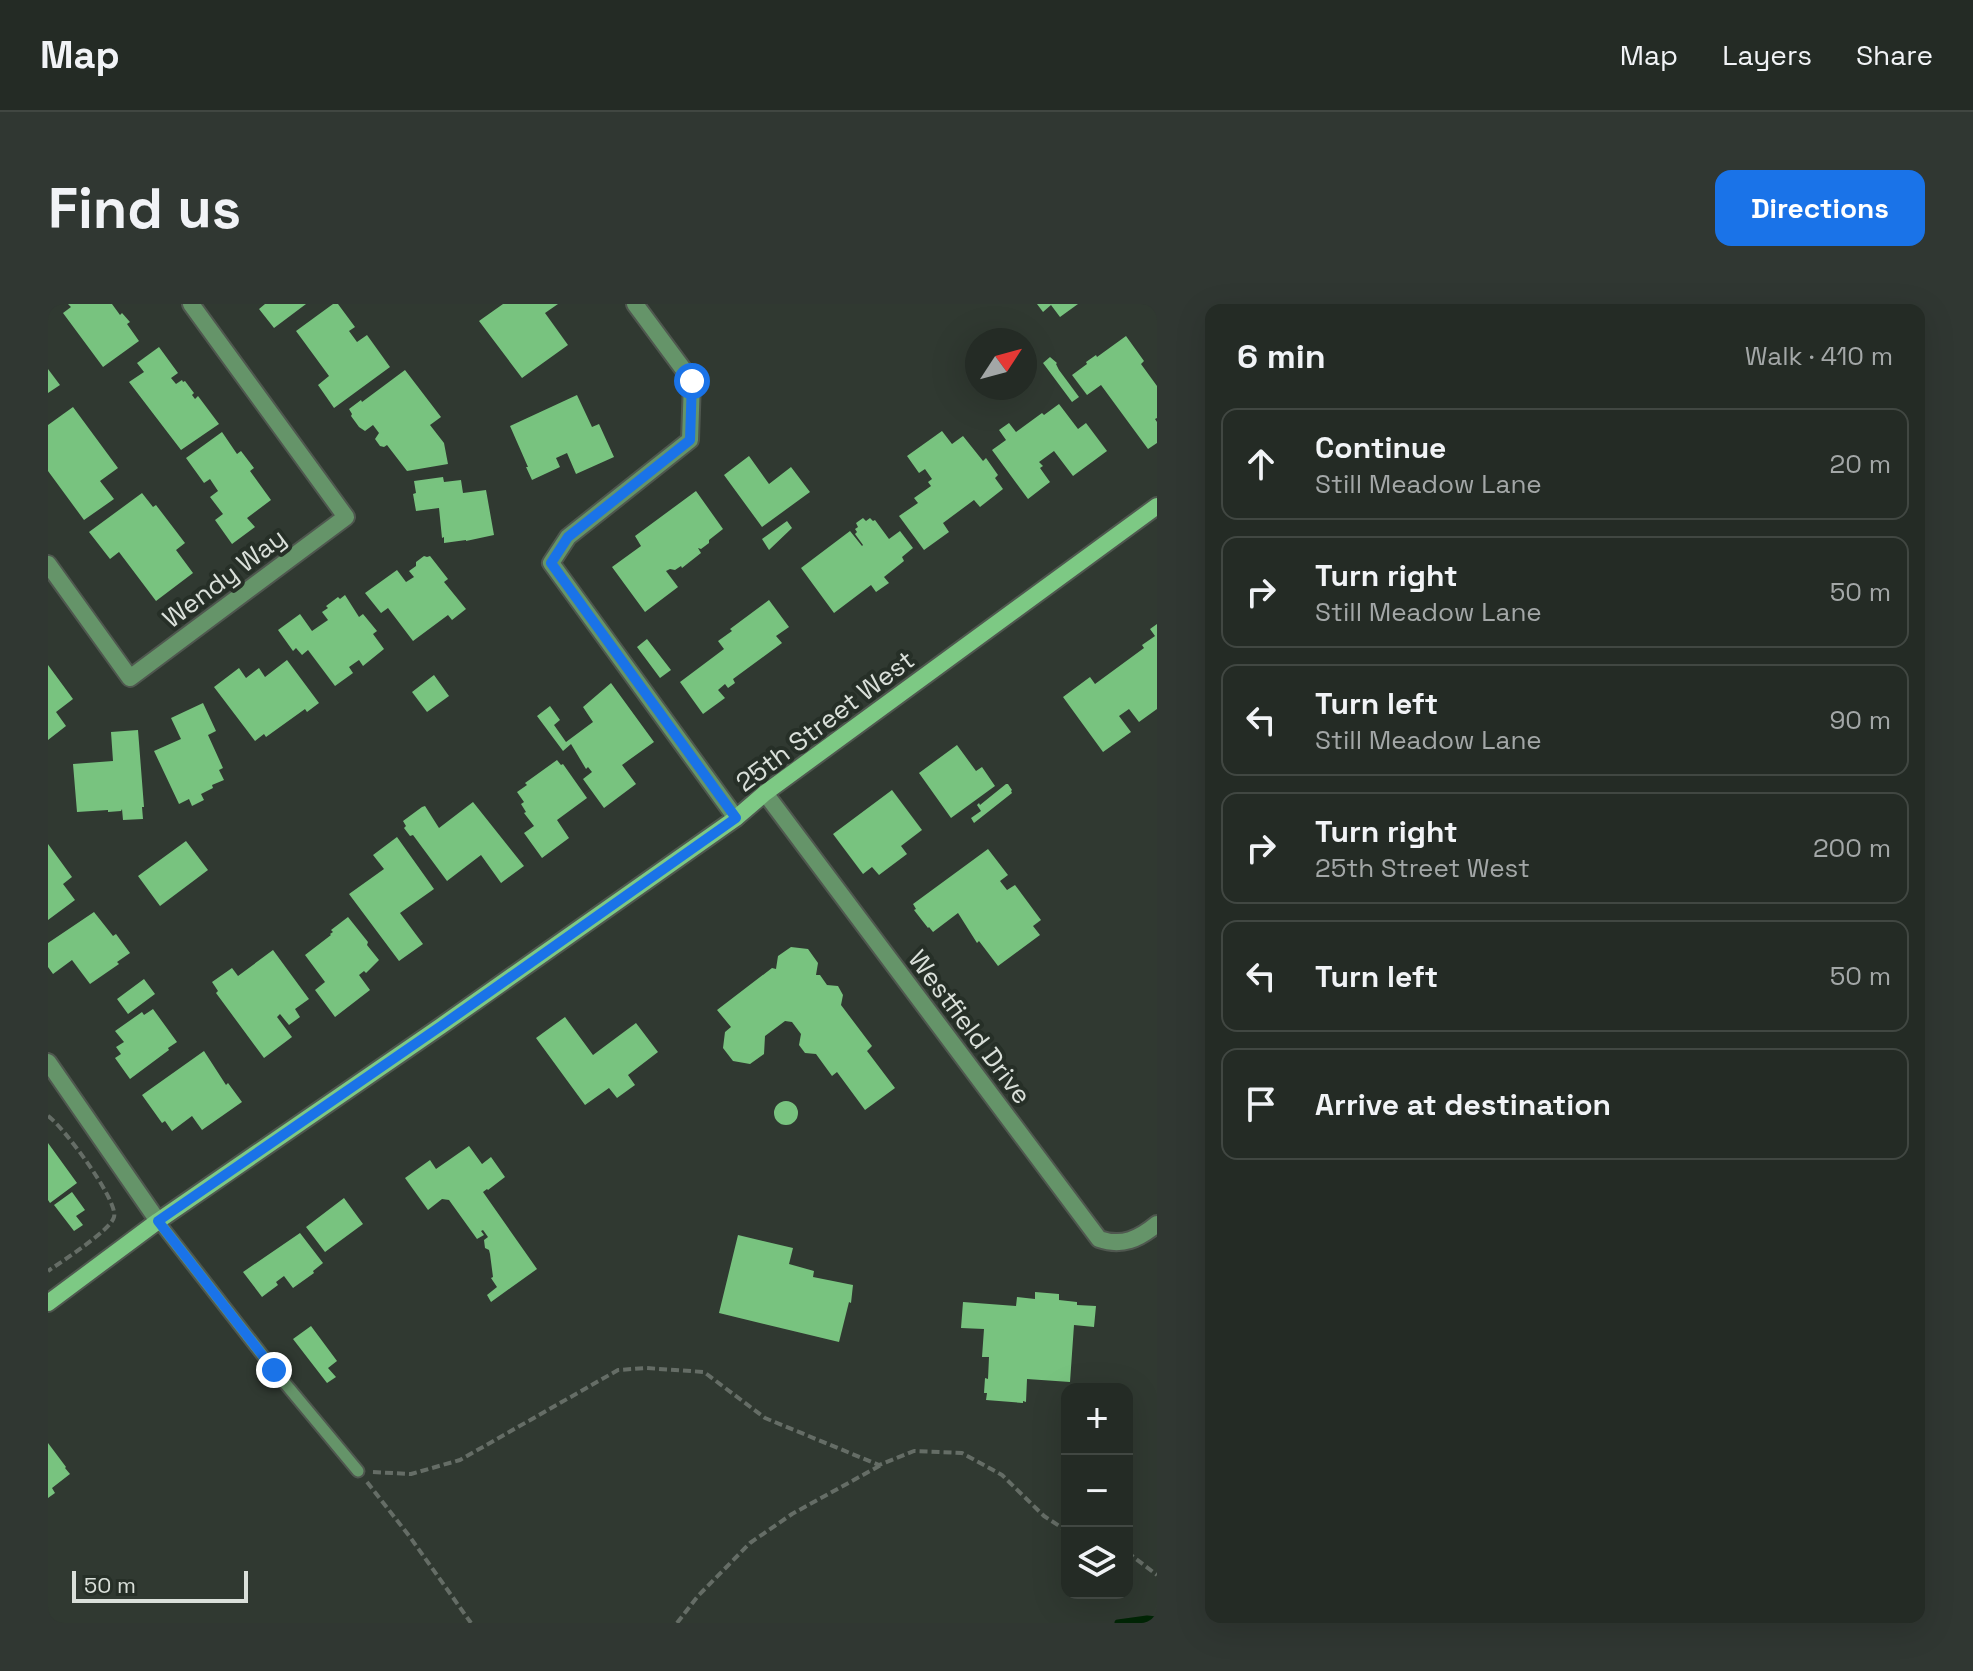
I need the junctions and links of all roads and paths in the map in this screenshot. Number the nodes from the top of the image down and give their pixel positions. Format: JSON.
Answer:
{"nodes":[{"id":1,"x":191,"y":304,"type":"edge"},
{"id":2,"x":635,"y":304,"type":"edge"},
{"id":3,"x":1157,"y":506,"type":"edge"},
{"id":4,"x":48,"y":564,"type":"edge"},
{"id":5,"x":765,"y":793,"type":"junction"},
{"id":6,"x":736,"y":818,"type":"junction"},
{"id":7,"x":51,"y":1071,"type":"edge"},
{"id":8,"x":48,"y":1116,"type":"edge"},
{"id":9,"x":158,"y":1221,"type":"junction"},
{"id":10,"x":1157,"y":1224,"type":"edge"},
{"id":11,"x":48,"y":1271,"type":"edge"},
{"id":12,"x":48,"y":1303,"type":"edge"},
{"id":13,"x":883,"y":1464,"type":"junction"},
{"id":14,"x":358,"y":1471,"type":"junction"},
{"id":15,"x":1061,"y":1527,"type":"edge"},
{"id":16,"x":1133,"y":1557,"type":"edge"},
{"id":17,"x":1157,"y":1575,"type":"edge"},
{"id":18,"x":471,"y":1623,"type":"edge"},
{"id":19,"x":677,"y":1623,"type":"edge"}],
"edges":[{"from":1,"to":4,"type":"street","name":"Wendy Way"},
{"from":2,"to":6,"type":"street"},
{"from":3,"to":5,"type":"street","name":"25th Street West"},
{"from":5,"to":6,"type":"street","name":"25th Street West"},
{"from":5,"to":10,"type":"street","name":"Westfield Drive"},
{"from":6,"to":9,"type":"street","name":"25th Street West"},
{"from":7,"to":9,"type":"street"},
{"from":8,"to":11,"type":"path"},
{"from":9,"to":12,"type":"street","name":"25th Street West"},
{"from":9,"to":14,"type":"lane"},
{"from":13,"to":14,"type":"path"},
{"from":13,"to":15,"type":"path"},
{"from":13,"to":19,"type":"path"},
{"from":14,"to":18,"type":"path"},
{"from":16,"to":17,"type":"path"}]}
